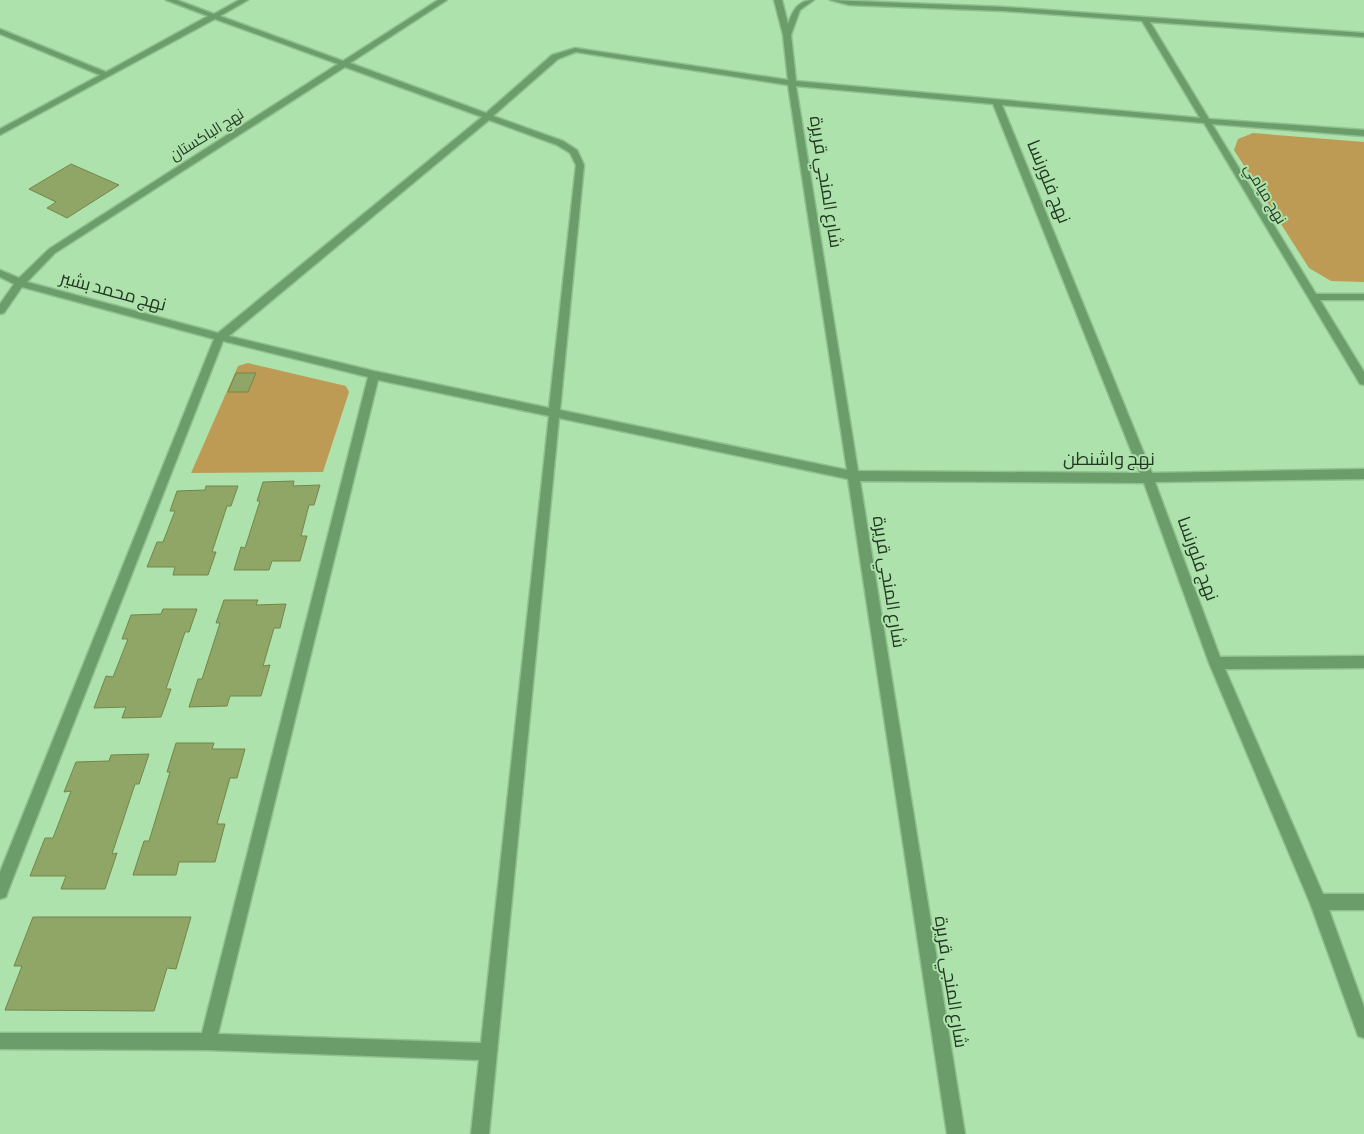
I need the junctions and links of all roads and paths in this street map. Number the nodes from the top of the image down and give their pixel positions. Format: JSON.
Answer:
{"nodes":[{"id":1,"x":170,"y":0,"type":"edge"},
{"id":2,"x":244,"y":0,"type":"edge"},
{"id":3,"x":443,"y":0,"type":"edge"},
{"id":4,"x":778,"y":0,"type":"edge"},
{"id":5,"x":810,"y":0,"type":"edge"},
{"id":6,"x":834,"y":0,"type":"edge"},
{"id":7,"x":940,"y":0,"type":"edge"},
{"id":8,"x":1004,"y":9,"type":"junction"},
{"id":9,"x":214,"y":16,"type":"junction"},
{"id":10,"x":1145,"y":20,"type":"junction"},
{"id":11,"x":0,"y":31,"type":"edge"},
{"id":12,"x":787,"y":35,"type":"junction"},
{"id":13,"x":1364,"y":36,"type":"edge"},
{"id":14,"x":347,"y":64,"type":"junction"},
{"id":15,"x":104,"y":74,"type":"junction"},
{"id":16,"x":792,"y":83,"type":"junction"},
{"id":17,"x":996,"y":101,"type":"junction"},
{"id":18,"x":487,"y":117,"type":"junction"},
{"id":19,"x":1205,"y":121,"type":"junction"},
{"id":20,"x":0,"y":132,"type":"edge"},
{"id":21,"x":1364,"y":134,"type":"edge"},
{"id":22,"x":0,"y":273,"type":"edge"},
{"id":23,"x":20,"y":283,"type":"junction"},
{"id":24,"x":1312,"y":297,"type":"junction"},
{"id":25,"x":1364,"y":297,"type":"edge"},
{"id":26,"x":0,"y":311,"type":"edge"},
{"id":27,"x":220,"y":338,"type":"junction"},
{"id":28,"x":374,"y":375,"type":"junction"},
{"id":29,"x":1364,"y":381,"type":"edge"},
{"id":30,"x":554,"y":414,"type":"junction"},
{"id":31,"x":1364,"y":474,"type":"edge"},
{"id":32,"x":854,"y":476,"type":"junction"},
{"id":33,"x":1148,"y":478,"type":"junction"},
{"id":34,"x":1364,"y":662,"type":"edge"},
{"id":35,"x":1216,"y":663,"type":"junction"},
{"id":36,"x":0,"y":891,"type":"edge"},
{"id":37,"x":1318,"y":902,"type":"junction"},
{"id":38,"x":1364,"y":902,"type":"edge"},
{"id":39,"x":1364,"y":1030,"type":"edge"},
{"id":40,"x":0,"y":1041,"type":"edge"},
{"id":41,"x":208,"y":1042,"type":"junction"},
{"id":42,"x":488,"y":1052,"type":"junction"},
{"id":43,"x":480,"y":1134,"type":"edge"},
{"id":44,"x":956,"y":1134,"type":"edge"}],
"edges":[{"from":1,"to":9,"type":"street"},
{"from":2,"to":9,"type":"street"},
{"from":3,"to":14,"type":"street","name":"نهج الباكستان"},
{"from":4,"to":12,"type":"street","name":"شارع المنجي قريرة"},
{"from":5,"to":12,"type":"street","name":"شارع المنجي قريرة"},
{"from":6,"to":8,"type":"street"},
{"from":7,"to":8,"type":"street"},
{"from":8,"to":10,"type":"street"},
{"from":9,"to":14,"type":"street"},
{"from":9,"to":15,"type":"street"},
{"from":10,"to":13,"type":"street"},
{"from":10,"to":19,"type":"street","name":"نهج ميامي"},
{"from":11,"to":15,"type":"street"},
{"from":12,"to":16,"type":"street","name":"شارع المنجي قريرة"},
{"from":14,"to":18,"type":"street"},
{"from":14,"to":23,"type":"street","name":"نهج الباكستان"},
{"from":15,"to":20,"type":"street"},
{"from":16,"to":17,"type":"street"},
{"from":16,"to":18,"type":"street"},
{"from":16,"to":32,"type":"street","name":"شارع المنجي قريرة"},
{"from":17,"to":19,"type":"street"},
{"from":17,"to":33,"type":"street","name":"نهج فلورنسا"},
{"from":18,"to":27,"type":"street"},
{"from":18,"to":30,"type":"street"},
{"from":19,"to":21,"type":"street"},
{"from":19,"to":24,"type":"street","name":"نهج ميامي"},
{"from":22,"to":23,"type":"street","name":"نهج محمد بشير"},
{"from":23,"to":26,"type":"street","name":"نهج الباكستان"},
{"from":23,"to":27,"type":"street","name":"نهج محمد بشير"},
{"from":24,"to":25,"type":"street"},
{"from":24,"to":29,"type":"street","name":"نهج ميامي"},
{"from":27,"to":28,"type":"street","name":"نهج محمد بشير"},
{"from":27,"to":36,"type":"street"},
{"from":28,"to":30,"type":"street","name":"نهج محمد بشير"},
{"from":28,"to":41,"type":"street"},
{"from":30,"to":32,"type":"street","name":"نهج واشنطن"},
{"from":30,"to":42,"type":"street"},
{"from":31,"to":33,"type":"street","name":"نهج واشنطن"},
{"from":32,"to":33,"type":"street","name":"نهج واشنطن"},
{"from":32,"to":44,"type":"street","name":"شارع المنجي قريرة"},
{"from":33,"to":35,"type":"street","name":"نهج فلورنسا"},
{"from":34,"to":35,"type":"street"},
{"from":35,"to":37,"type":"street","name":"نهج فلورنسا"},
{"from":37,"to":38,"type":"street"},
{"from":37,"to":39,"type":"street","name":"نهج فلورنسا"},
{"from":40,"to":41,"type":"street"},
{"from":41,"to":42,"type":"street"},
{"from":42,"to":43,"type":"street"}]}
